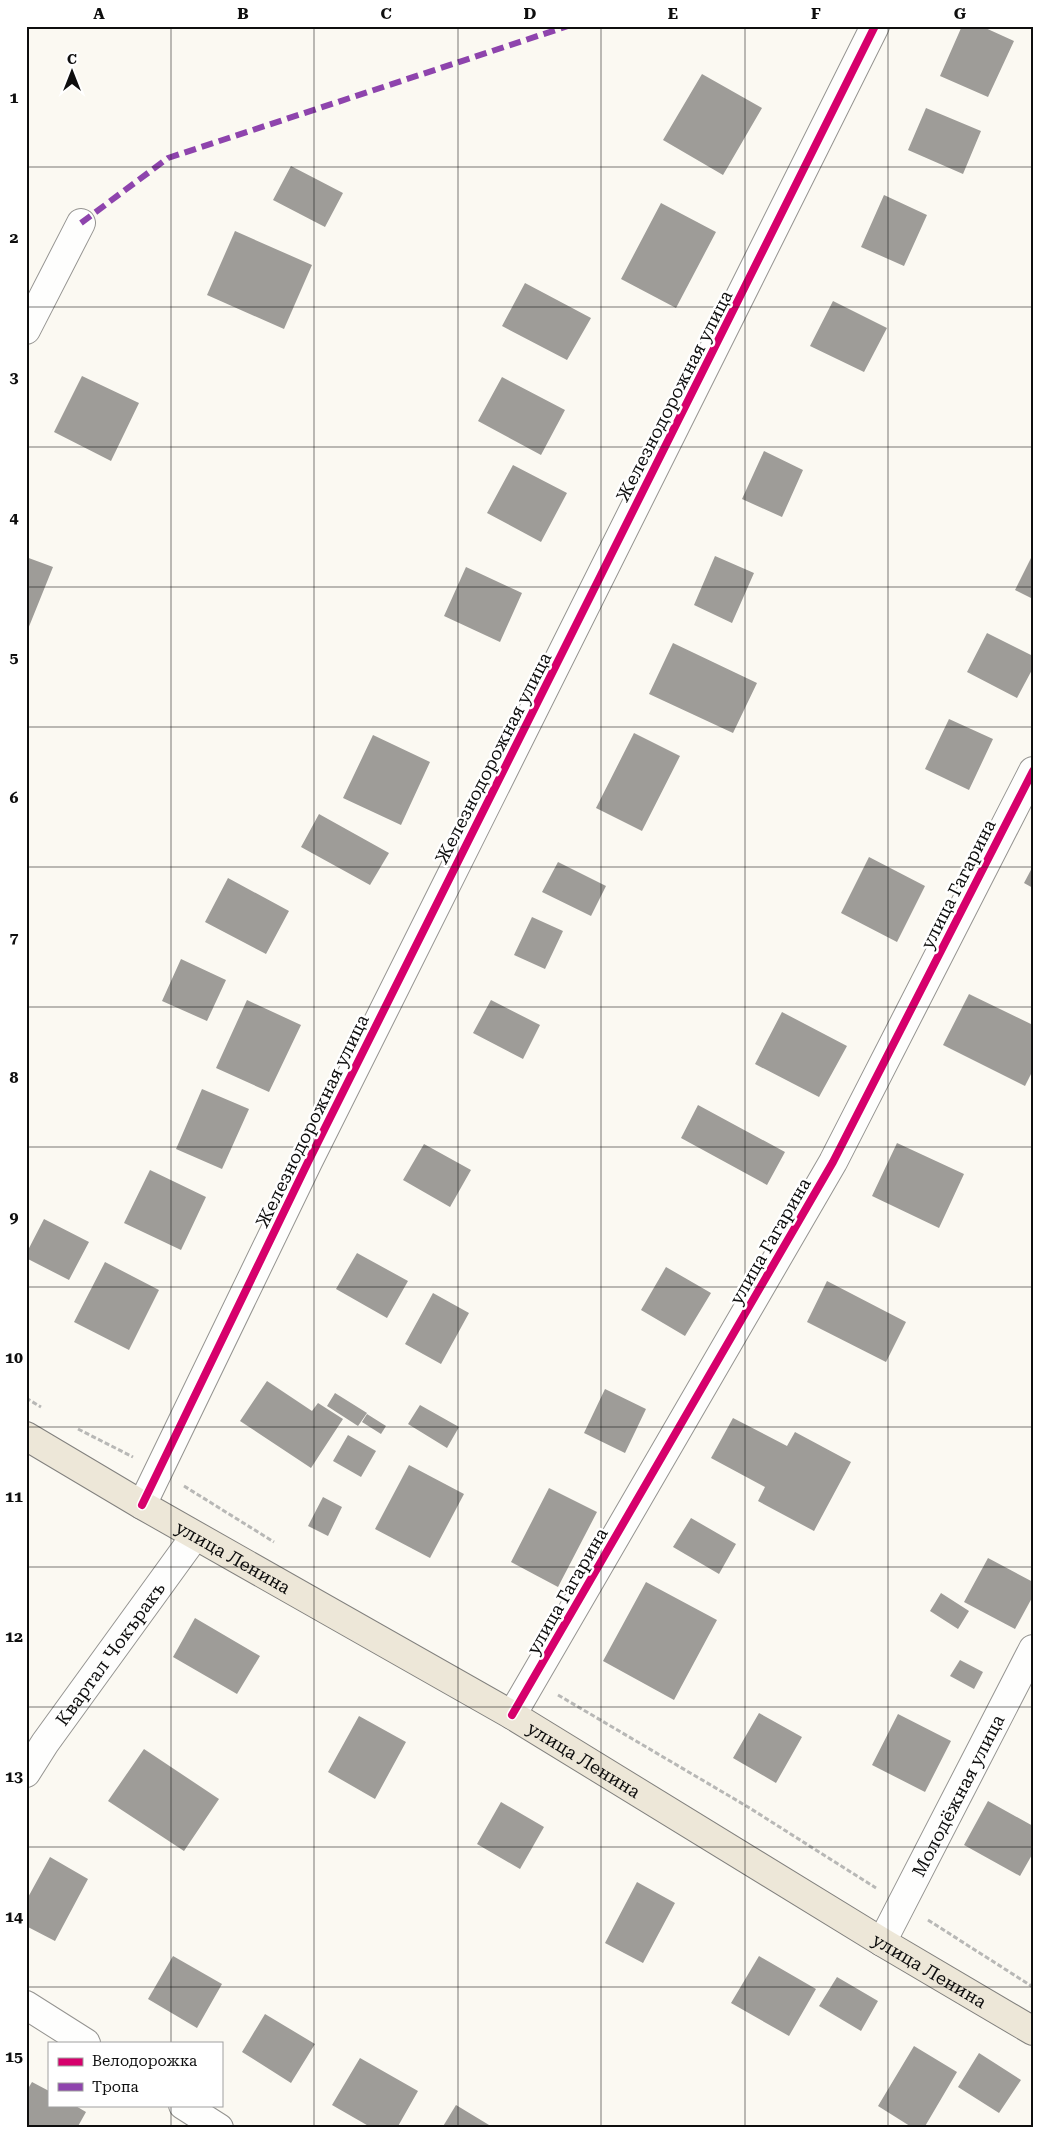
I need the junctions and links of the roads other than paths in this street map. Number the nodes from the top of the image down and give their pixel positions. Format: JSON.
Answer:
{"nodes":[{"id":1,"x":875,"y":26,"type":"edge"},
{"id":2,"x":81,"y":223,"type":"dead end"},
{"id":3,"x":26,"y":330,"type":"edge"},
{"id":4,"x":1033,"y":771,"type":"edge"},
{"id":5,"x":26,"y":1436,"type":"edge"},
{"id":6,"x":142,"y":1505,"type":"junction"},
{"id":7,"x":196,"y":1536,"type":"junction"},
{"id":8,"x":1033,"y":1649,"type":"edge"},
{"id":9,"x":512,"y":1715,"type":"junction"},
{"id":10,"x":26,"y":1773,"type":"edge"},
{"id":11,"x":882,"y":1942,"type":"junction"},
{"id":12,"x":26,"y":2005,"type":"edge"},
{"id":13,"x":1033,"y":2030,"type":"edge"},
{"id":14,"x":84,"y":2042,"type":"edge"},
{"id":15,"x":185,"y":2106,"type":"edge"},
{"id":16,"x":218,"y":2128,"type":"edge"}],
"edges":[{"from":1,"to":6,"type":"street","name":"Железнодорожная улица"},
{"from":2,"to":3,"type":"street"},
{"from":4,"to":9,"type":"street","name":"улица Гагарина"},
{"from":5,"to":6,"type":"main road","name":"улица Ленина"},
{"from":6,"to":7,"type":"main road","name":"улица Ленина"},
{"from":7,"to":9,"type":"main road","name":"улица Ленина"},
{"from":7,"to":10,"type":"street","name":"Квартал Чокъракъ"},
{"from":8,"to":11,"type":"street","name":"Молодёжная улица"},
{"from":9,"to":11,"type":"main road","name":"улица Ленина"},
{"from":11,"to":13,"type":"main road","name":"улица Ленина"},
{"from":12,"to":14,"type":"street"},
{"from":15,"to":16,"type":"street"}]}
